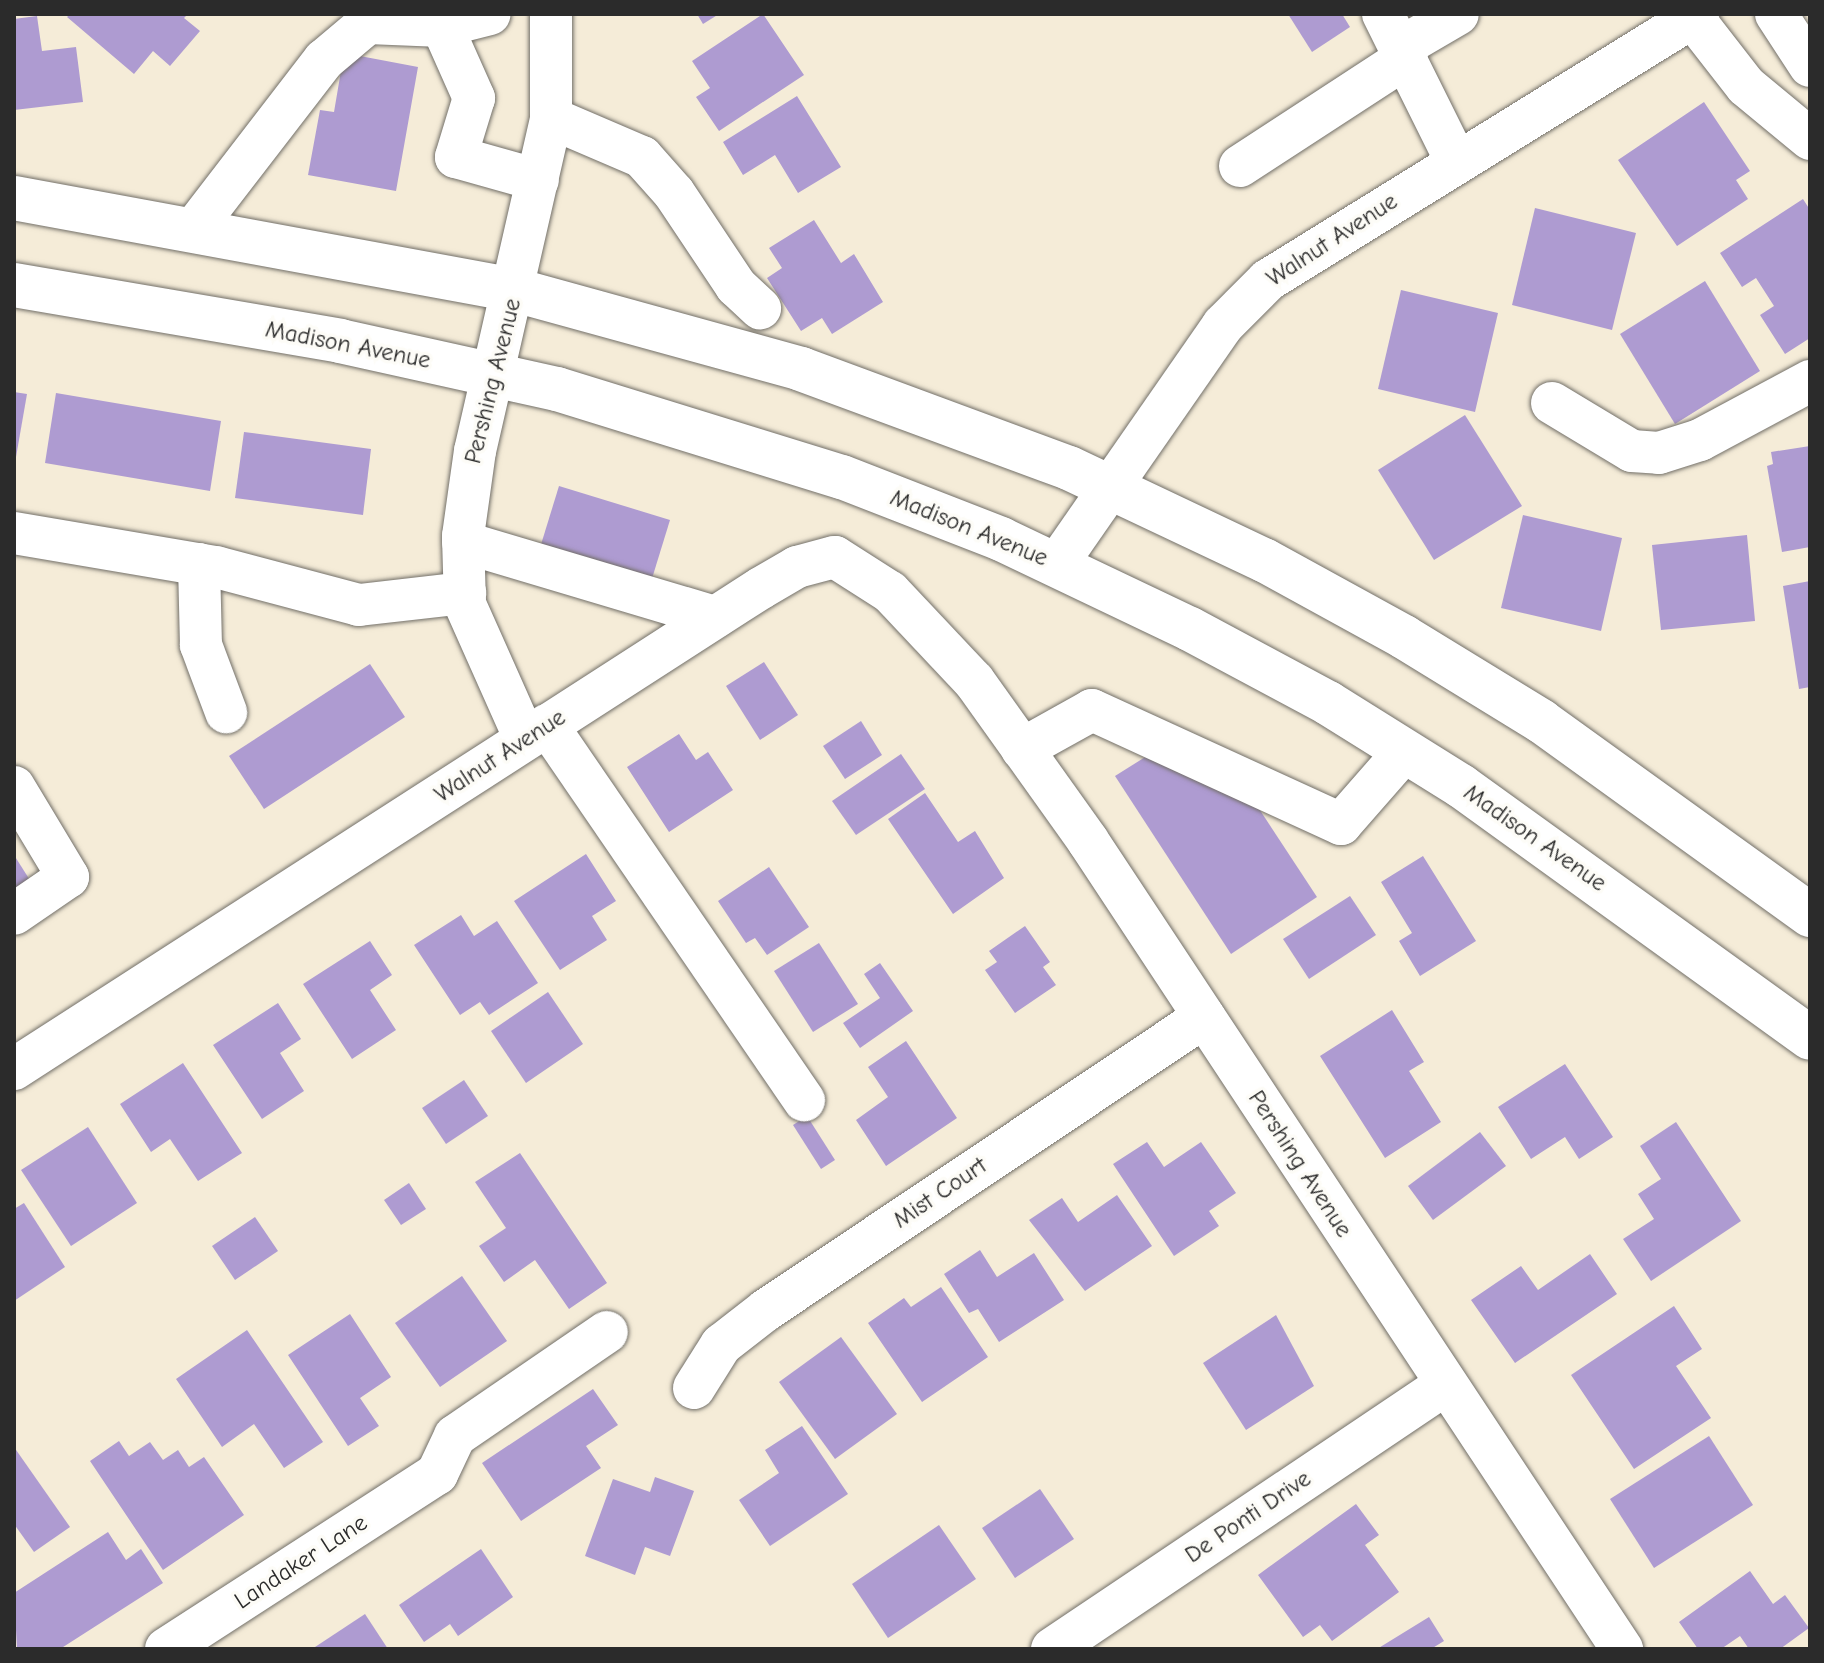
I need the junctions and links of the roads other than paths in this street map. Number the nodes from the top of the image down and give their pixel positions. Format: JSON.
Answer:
{"nodes":[{"id":1,"x":490,"y":14,"type":"edge"},
{"id":2,"x":551,"y":14,"type":"edge"},
{"id":3,"x":1458,"y":14,"type":"edge"},
{"id":4,"x":1776,"y":14,"type":"edge"},
{"id":5,"x":1696,"y":16,"type":"edge"},
{"id":6,"x":442,"y":26,"type":"junction"},
{"id":7,"x":1397,"y":40,"type":"edge"},
{"id":8,"x":1810,"y":66,"type":"edge"},
{"id":9,"x":551,"y":118,"type":"junction"},
{"id":10,"x":1810,"y":139,"type":"edge"},
{"id":11,"x":1456,"y":161,"type":"junction"},
{"id":12,"x":1240,"y":166,"type":"dead end"},
{"id":13,"x":538,"y":180,"type":"junction"},
{"id":14,"x":14,"y":198,"type":"edge"},
{"id":15,"x":193,"y":230,"type":"junction"},
{"id":16,"x":14,"y":285,"type":"edge"},
{"id":17,"x":515,"y":290,"type":"junction"},
{"id":18,"x":760,"y":308,"type":"dead end"},
{"id":19,"x":494,"y":374,"type":"junction"},
{"id":20,"x":1810,"y":381,"type":"edge"},
{"id":21,"x":1552,"y":403,"type":"dead end"},
{"id":22,"x":1107,"y":487,"type":"junction"},
{"id":23,"x":14,"y":533,"type":"edge"},
{"id":24,"x":463,"y":542,"type":"junction"},
{"id":25,"x":199,"y":564,"type":"junction"},
{"id":26,"x":1057,"y":564,"type":"junction"},
{"id":27,"x":465,"y":593,"type":"junction"},
{"id":28,"x":715,"y":617,"type":"junction"},
{"id":29,"x":974,"y":681,"type":"joint"},
{"id":30,"x":226,"y":712,"type":"dead end"},
{"id":31,"x":536,"y":732,"type":"junction"},
{"id":32,"x":1022,"y":749,"type":"junction"},
{"id":33,"x":1405,"y":751,"type":"junction"},
{"id":34,"x":14,"y":787,"type":"edge"},
{"id":35,"x":14,"y":914,"type":"edge"},
{"id":36,"x":1810,"y":915,"type":"edge"},
{"id":37,"x":1204,"y":1017,"type":"junction"},
{"id":38,"x":1810,"y":1038,"type":"edge"},
{"id":39,"x":14,"y":1069,"type":"edge"},
{"id":40,"x":804,"y":1101,"type":"dead end"},
{"id":41,"x":607,"y":1332,"type":"dead end"},
{"id":42,"x":1445,"y":1385,"type":"junction"},
{"id":43,"x":694,"y":1388,"type":"dead end"},
{"id":44,"x":166,"y":1649,"type":"edge"},
{"id":45,"x":1052,"y":1649,"type":"edge"},
{"id":46,"x":1622,"y":1649,"type":"edge"}],
"edges":[{"from":1,"to":6,"type":"street"},
{"from":2,"to":9,"type":"street","name":"Pershing Avenue"},
{"from":3,"to":7,"type":"street"},
{"from":4,"to":8,"type":"street"},
{"from":5,"to":10,"type":"street"},
{"from":5,"to":11,"type":"street","name":"Walnut Avenue"},
{"from":6,"to":13,"type":"street"},
{"from":6,"to":15,"type":"street"},
{"from":7,"to":11,"type":"street"},
{"from":7,"to":12,"type":"street"},
{"from":9,"to":13,"type":"street","name":"Pershing Avenue"},
{"from":9,"to":18,"type":"street"},
{"from":11,"to":22,"type":"street","name":"Walnut Avenue"},
{"from":13,"to":17,"type":"street","name":"Pershing Avenue"},
{"from":14,"to":15,"type":"main road"},
{"from":15,"to":17,"type":"main road"},
{"from":16,"to":19,"type":"main road","name":"Madison Avenue"},
{"from":17,"to":19,"type":"street","name":"Pershing Avenue"},
{"from":17,"to":22,"type":"main road"},
{"from":19,"to":24,"type":"street","name":"Pershing Avenue"},
{"from":19,"to":26,"type":"main road","name":"Madison Avenue"},
{"from":20,"to":21,"type":"street"},
{"from":22,"to":26,"type":"street","name":"Walnut Avenue"},
{"from":22,"to":36,"type":"main road"},
{"from":23,"to":25,"type":"street"},
{"from":24,"to":27,"type":"street","name":"Pershing Avenue"},
{"from":24,"to":28,"type":"street"},
{"from":25,"to":27,"type":"street"},
{"from":25,"to":30,"type":"street"},
{"from":26,"to":33,"type":"main road","name":"Madison Avenue"},
{"from":27,"to":31,"type":"street","name":"Pershing Avenue"},
{"from":28,"to":29,"type":"street","name":"Walnut Avenue"},
{"from":28,"to":31,"type":"street","name":"Walnut Avenue"},
{"from":29,"to":32,"type":"street","name":"Pershing Avenue"},
{"from":31,"to":39,"type":"street","name":"Walnut Avenue"},
{"from":31,"to":40,"type":"street","name":"Pershing Avenue"},
{"from":32,"to":33,"type":"street"},
{"from":32,"to":37,"type":"street","name":"Pershing Avenue"},
{"from":33,"to":38,"type":"main road","name":"Madison Avenue"},
{"from":34,"to":35,"type":"street"},
{"from":37,"to":42,"type":"street","name":"Pershing Avenue"},
{"from":37,"to":43,"type":"street","name":"Mist Court"},
{"from":41,"to":44,"type":"street","name":"Landaker Lane"},
{"from":42,"to":45,"type":"street","name":"De Ponti Drive"},
{"from":42,"to":46,"type":"street","name":"Pershing Avenue"}]}
